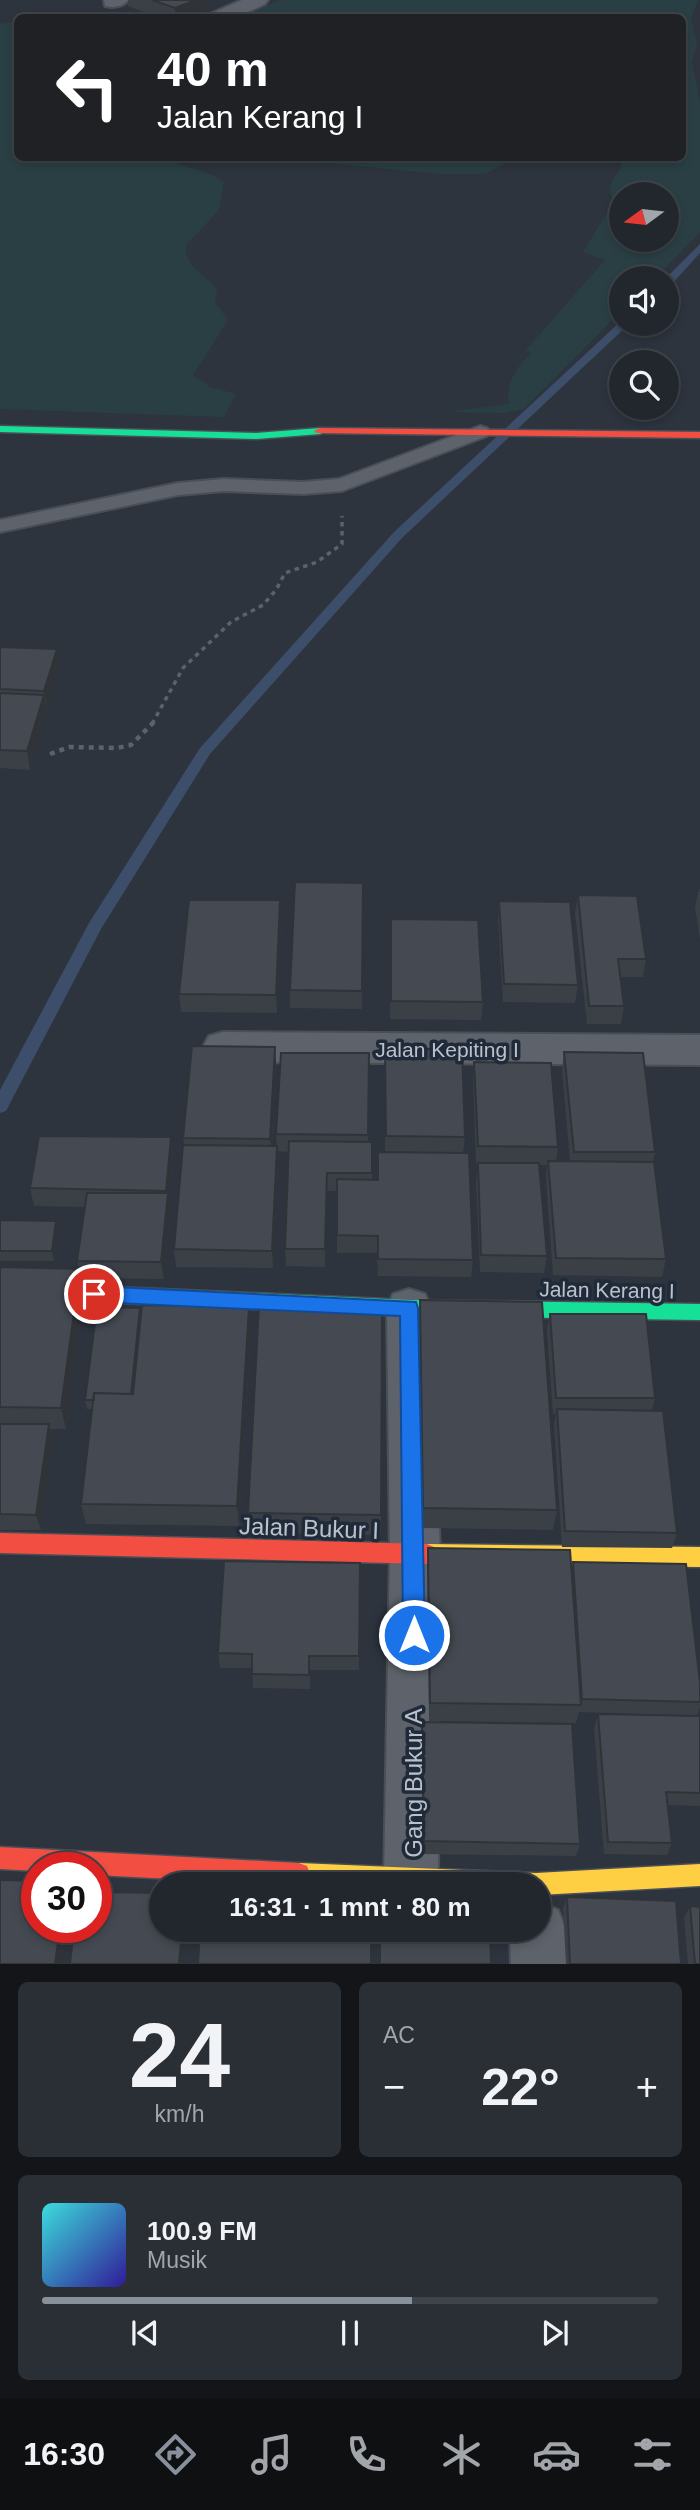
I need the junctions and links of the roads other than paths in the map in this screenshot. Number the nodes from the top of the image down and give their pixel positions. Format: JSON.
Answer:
{"nodes":[{"id":1,"x":258,"y":0,"type":"edge"},
{"id":2,"x":220,"y":11,"type":"edge"},
{"id":3,"x":0,"y":429,"type":"edge"},
{"id":4,"x":480,"y":432,"type":"junction"},
{"id":5,"x":700,"y":435,"type":"edge"},
{"id":6,"x":0,"y":526,"type":"edge"},
{"id":7,"x":194,"y":1047,"type":"edge"},
{"id":8,"x":700,"y":1050,"type":"edge"},
{"id":9,"x":94,"y":1294,"type":"dead end"},
{"id":10,"x":409,"y":1308,"type":"junction"},
{"id":11,"x":700,"y":1312,"type":"edge"},
{"id":12,"x":0,"y":1543,"type":"edge"},
{"id":13,"x":415,"y":1554,"type":"junction"},
{"id":14,"x":700,"y":1557,"type":"edge"},
{"id":15,"x":0,"y":1858,"type":"edge"},
{"id":16,"x":262,"y":1872,"type":"edge"},
{"id":17,"x":412,"y":1872,"type":"edge"},
{"id":18,"x":700,"y":1875,"type":"edge"},
{"id":19,"x":551,"y":1898,"type":"edge"},
{"id":20,"x":539,"y":1942,"type":"edge"},
{"id":21,"x":540,"y":1964,"type":"edge"}],
"edges":[{"from":1,"to":2,"type":"street"},
{"from":3,"to":4,"type":"street"},
{"from":4,"to":5,"type":"street"},
{"from":4,"to":6,"type":"lane"},
{"from":7,"to":8,"type":"street","name":"Jalan Kepiting I"},
{"from":9,"to":10,"type":"street","name":"Jalan Kerang I"},
{"from":10,"to":11,"type":"street","name":"Jalan Kerang I"},
{"from":10,"to":13,"type":"street","name":"Gang Bukur A"},
{"from":12,"to":13,"type":"street","name":"Jalan Bukur I"},
{"from":13,"to":14,"type":"street","name":"Jalan Bukur I"},
{"from":13,"to":17,"type":"street","name":"Gang Bukur A"},
{"from":15,"to":16,"type":"street"},
{"from":18,"to":19,"type":"street"},
{"from":20,"to":21,"type":"street"}]}
